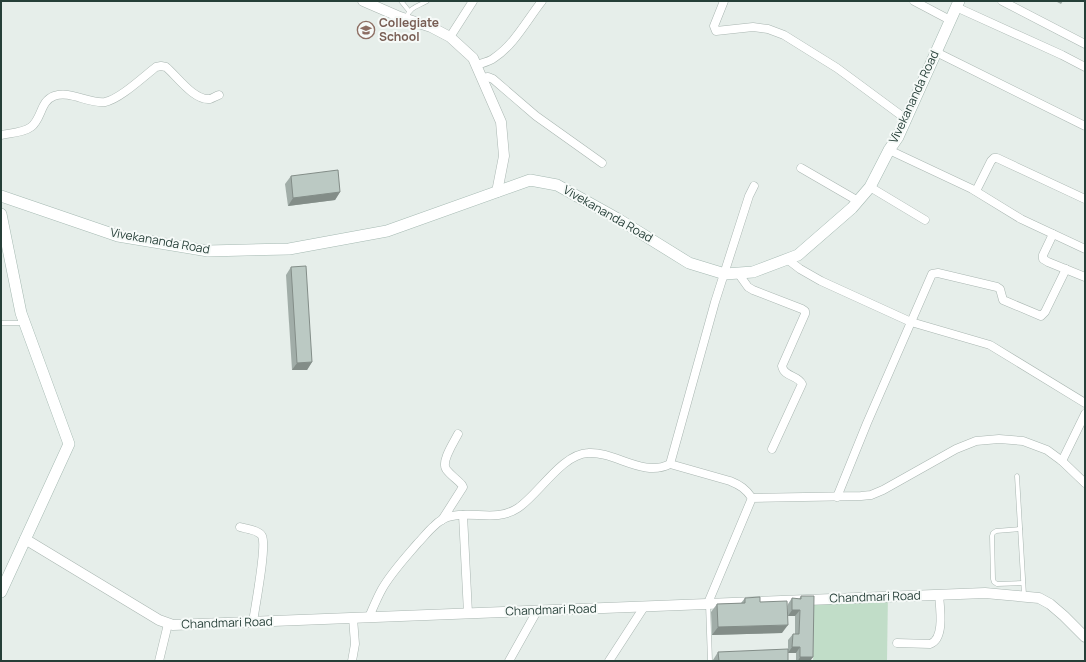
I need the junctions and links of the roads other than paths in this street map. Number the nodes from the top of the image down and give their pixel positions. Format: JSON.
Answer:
{"nodes":[{"id":1,"x":363,"y":1,"type":"edge"},
{"id":2,"x":401,"y":1,"type":"edge"},
{"id":3,"x":427,"y":1,"type":"edge"},
{"id":4,"x":473,"y":1,"type":"edge"},
{"id":5,"x":542,"y":1,"type":"edge"},
{"id":6,"x":724,"y":1,"type":"edge"},
{"id":7,"x":914,"y":1,"type":"edge"},
{"id":8,"x":1002,"y":1,"type":"edge"},
{"id":9,"x":958,"y":4,"type":"edge"},
{"id":10,"x":407,"y":15,"type":"junction"},
{"id":11,"x":950,"y":20,"type":"junction"},
{"id":12,"x":450,"y":37,"type":"junction"},
{"id":13,"x":1085,"y":44,"type":"edge"},
{"id":14,"x":936,"y":52,"type":"junction"},
{"id":15,"x":476,"y":65,"type":"junction"},
{"id":16,"x":1085,"y":67,"type":"edge"},
{"id":17,"x":482,"y":78,"type":"junction"},
{"id":18,"x":219,"y":96,"type":"dead end"},
{"id":19,"x":906,"y":119,"type":"junction"},
{"id":20,"x":1085,"y":126,"type":"edge"},
{"id":21,"x":1,"y":135,"type":"edge"},
{"id":22,"x":889,"y":150,"type":"junction"},
{"id":23,"x":602,"y":163,"type":"dead end"},
{"id":24,"x":801,"y":168,"type":"dead end"},
{"id":25,"x":754,"y":186,"type":"dead end"},
{"id":26,"x":870,"y":187,"type":"junction"},
{"id":27,"x":976,"y":191,"type":"junction"},
{"id":28,"x":497,"y":192,"type":"junction"},
{"id":29,"x":1,"y":196,"type":"edge"},
{"id":30,"x":1085,"y":199,"type":"edge"},
{"id":31,"x":858,"y":201,"type":"junction"},
{"id":32,"x":1,"y":214,"type":"edge"},
{"id":33,"x":925,"y":220,"type":"dead end"},
{"id":34,"x":1053,"y":234,"type":"junction"},
{"id":35,"x":1085,"y":249,"type":"edge"},
{"id":36,"x":787,"y":259,"type":"junction"},
{"id":37,"x":1066,"y":269,"type":"junction"},
{"id":38,"x":738,"y":273,"type":"junction"},
{"id":39,"x":725,"y":274,"type":"junction"},
{"id":40,"x":1085,"y":277,"type":"edge"},
{"id":41,"x":911,"y":322,"type":"junction"},
{"id":42,"x":1,"y":323,"type":"edge"},
{"id":43,"x":25,"y":323,"type":"junction"},
{"id":44,"x":1085,"y":403,"type":"edge"},
{"id":45,"x":1085,"y":414,"type":"edge"},
{"id":46,"x":458,"y":434,"type":"dead end"},
{"id":47,"x":772,"y":449,"type":"dead end"},
{"id":48,"x":1062,"y":461,"type":"junction"},
{"id":49,"x":670,"y":464,"type":"junction"},
{"id":50,"x":1018,"y":476,"type":"dead end"},
{"id":51,"x":1085,"y":483,"type":"edge"},
{"id":52,"x":837,"y":496,"type":"junction"},
{"id":53,"x":752,"y":498,"type":"junction"},
{"id":54,"x":463,"y":515,"type":"junction"},
{"id":55,"x":442,"y":520,"type":"junction"},
{"id":56,"x":240,"y":528,"type":"dead end"},
{"id":57,"x":1020,"y":528,"type":"junction"},
{"id":58,"x":26,"y":539,"type":"junction"},
{"id":59,"x":1023,"y":583,"type":"junction"},
{"id":60,"x":1,"y":592,"type":"edge"},
{"id":61,"x":939,"y":595,"type":"junction"},
{"id":62,"x":1024,"y":596,"type":"junction"},
{"id":63,"x":708,"y":603,"type":"junction"},
{"id":64,"x":644,"y":607,"type":"junction"},
{"id":65,"x":537,"y":611,"type":"junction"},
{"id":66,"x":468,"y":613,"type":"junction"},
{"id":67,"x":369,"y":617,"type":"junction"},
{"id":68,"x":354,"y":618,"type":"junction"},
{"id":69,"x":253,"y":622,"type":"junction"},
{"id":70,"x":168,"y":624,"type":"junction"},
{"id":71,"x":1085,"y":637,"type":"edge"},
{"id":72,"x":897,"y":643,"type":"dead end"},
{"id":73,"x":159,"y":661,"type":"edge"},
{"id":74,"x":352,"y":661,"type":"edge"},
{"id":75,"x":509,"y":661,"type":"edge"},
{"id":76,"x":609,"y":661,"type":"edge"},
{"id":77,"x":710,"y":661,"type":"edge"}],
"edges":[{"from":1,"to":10,"type":"street"},
{"from":2,"to":10,"type":"lane"},
{"from":3,"to":10,"type":"lane"},
{"from":4,"to":12,"type":"street"},
{"from":5,"to":15,"type":"street"},
{"from":6,"to":19,"type":"street"},
{"from":7,"to":11,"type":"street"},
{"from":8,"to":13,"type":"street"},
{"from":9,"to":11,"type":"main road","name":"Vivekananda Road"},
{"from":9,"to":16,"type":"street"},
{"from":10,"to":12,"type":"street"},
{"from":11,"to":14,"type":"main road","name":"Vivekananda Road"},
{"from":12,"to":15,"type":"street"},
{"from":14,"to":19,"type":"main road","name":"Vivekananda Road"},
{"from":14,"to":20,"type":"street"},
{"from":15,"to":17,"type":"street"},
{"from":17,"to":23,"type":"street"},
{"from":17,"to":28,"type":"street"},
{"from":18,"to":21,"type":"street"},
{"from":19,"to":22,"type":"main road","name":"Vivekananda Road"},
{"from":22,"to":26,"type":"main road","name":"Vivekananda Road"},
{"from":22,"to":27,"type":"street"},
{"from":24,"to":31,"type":"street"},
{"from":25,"to":39,"type":"street"},
{"from":26,"to":31,"type":"main road","name":"Vivekananda Road"},
{"from":26,"to":33,"type":"street"},
{"from":27,"to":30,"type":"street"},
{"from":27,"to":34,"type":"street"},
{"from":28,"to":29,"type":"main road","name":"Vivekananda Road"},
{"from":28,"to":39,"type":"main road","name":"Vivekananda Road"},
{"from":31,"to":36,"type":"main road","name":"Vivekananda Road"},
{"from":32,"to":43,"type":"main road"},
{"from":34,"to":35,"type":"street"},
{"from":34,"to":37,"type":"street"},
{"from":36,"to":38,"type":"main road","name":"Vivekananda Road"},
{"from":36,"to":41,"type":"street"},
{"from":37,"to":40,"type":"street"},
{"from":37,"to":41,"type":"street"},
{"from":38,"to":39,"type":"main road","name":"Vivekananda Road"},
{"from":38,"to":47,"type":"street"},
{"from":39,"to":49,"type":"street"},
{"from":41,"to":44,"type":"street"},
{"from":41,"to":52,"type":"street"},
{"from":42,"to":43,"type":"lane"},
{"from":43,"to":58,"type":"main road"},
{"from":45,"to":48,"type":"street"},
{"from":46,"to":55,"type":"street"},
{"from":48,"to":51,"type":"street"},
{"from":48,"to":52,"type":"street"},
{"from":49,"to":53,"type":"street"},
{"from":49,"to":54,"type":"street"},
{"from":50,"to":57,"type":"lane"},
{"from":52,"to":53,"type":"street"},
{"from":53,"to":63,"type":"street"},
{"from":54,"to":55,"type":"street"},
{"from":54,"to":66,"type":"street"},
{"from":55,"to":67,"type":"street"},
{"from":56,"to":69,"type":"street"},
{"from":57,"to":59,"type":"lane"},
{"from":57,"to":59,"type":"lane"},
{"from":58,"to":60,"type":"main road"},
{"from":58,"to":70,"type":"street","name":"Chandmari Road"},
{"from":59,"to":62,"type":"lane"},
{"from":61,"to":62,"type":"street","name":"Chandmari Road"},
{"from":61,"to":63,"type":"street","name":"Chandmari Road"},
{"from":61,"to":72,"type":"street"},
{"from":62,"to":71,"type":"street","name":"Chandmari Road"},
{"from":63,"to":64,"type":"street","name":"Chandmari Road"},
{"from":63,"to":77,"type":"lane"},
{"from":64,"to":65,"type":"street","name":"Chandmari Road"},
{"from":64,"to":76,"type":"street"},
{"from":65,"to":66,"type":"street","name":"Chandmari Road"},
{"from":65,"to":75,"type":"street"},
{"from":66,"to":67,"type":"street","name":"Chandmari Road"},
{"from":67,"to":68,"type":"street","name":"Chandmari Road"},
{"from":68,"to":69,"type":"street","name":"Chandmari Road"},
{"from":68,"to":74,"type":"street"},
{"from":69,"to":70,"type":"street","name":"Chandmari Road"},
{"from":70,"to":73,"type":"street"}]}
